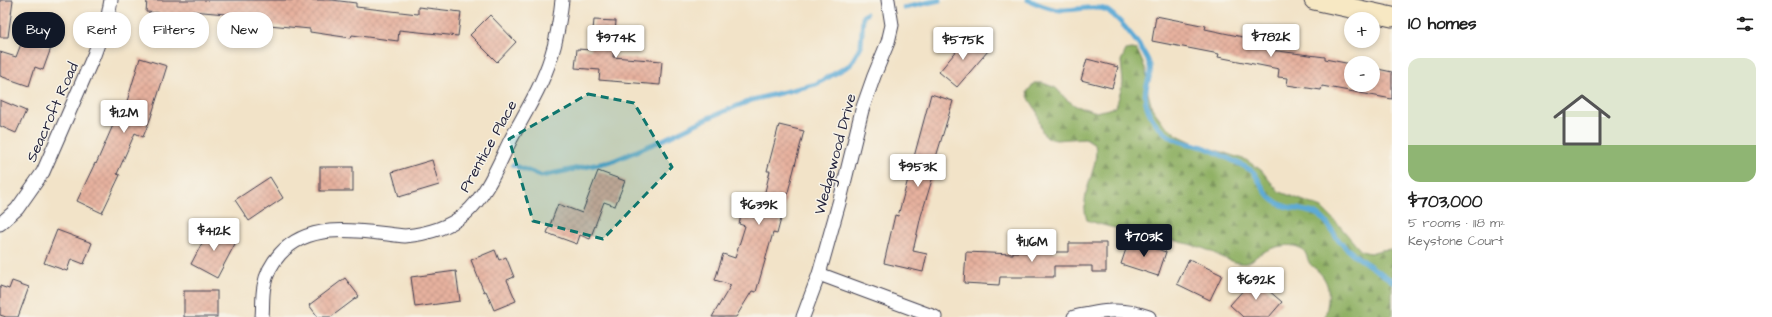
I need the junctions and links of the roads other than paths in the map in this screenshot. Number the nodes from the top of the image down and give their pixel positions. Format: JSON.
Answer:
{"nodes":[{"id":1,"x":111,"y":0,"type":"edge"},
{"id":2,"x":562,"y":0,"type":"edge"},
{"id":3,"x":888,"y":0,"type":"edge"},
{"id":4,"x":1314,"y":0,"type":"edge"},
{"id":5,"x":1392,"y":17,"type":"edge"},
{"id":6,"x":0,"y":224,"type":"edge"},
{"id":7,"x":819,"y":274,"type":"junction"},
{"id":8,"x":262,"y":317,"type":"edge"},
{"id":9,"x":803,"y":317,"type":"edge"},
{"id":10,"x":935,"y":317,"type":"edge"},
{"id":11,"x":1074,"y":317,"type":"edge"},
{"id":12,"x":1149,"y":317,"type":"edge"}],
"edges":[{"from":1,"to":6,"type":"street","name":"Seacroft Road"},
{"from":2,"to":8,"type":"street","name":"Prentice Place"},
{"from":3,"to":7,"type":"street","name":"Wedgewood Drive"},
{"from":4,"to":5,"type":"street"},
{"from":7,"to":9,"type":"street","name":"Wedgewood Drive"},
{"from":7,"to":10,"type":"street"},
{"from":11,"to":12,"type":"street"}]}
